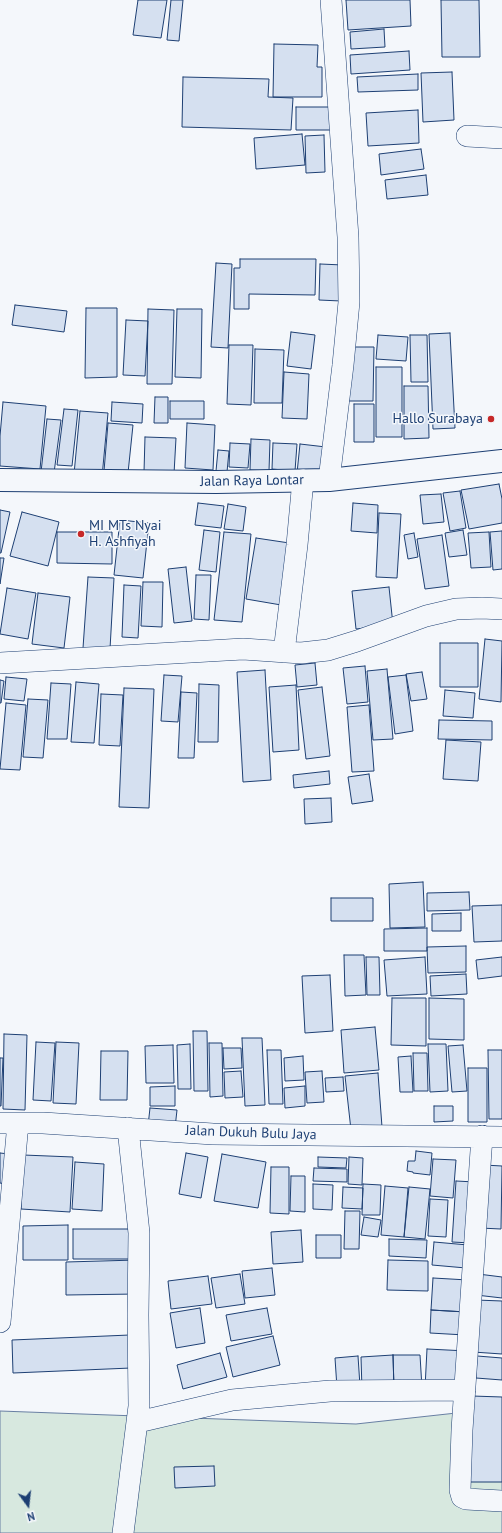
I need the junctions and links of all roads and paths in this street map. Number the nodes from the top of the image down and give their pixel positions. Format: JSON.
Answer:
{"nodes":[{"id":1,"x":331,"y":0,"type":"edge"},
{"id":2,"x":467,"y":136,"type":"dead end"},
{"id":3,"x":502,"y":138,"type":"edge"},
{"id":4,"x":502,"y":461,"type":"edge"},
{"id":5,"x":0,"y":480,"type":"edge"},
{"id":6,"x":303,"y":480,"type":"junction"},
{"id":7,"x":329,"y":480,"type":"junction"},
{"id":8,"x":502,"y":609,"type":"edge"},
{"id":9,"x":284,"y":652,"type":"junction"},
{"id":10,"x":0,"y":663,"type":"edge"},
{"id":11,"x":9,"y":1123,"type":"edge"},
{"id":12,"x":128,"y":1128,"type":"junction"},
{"id":13,"x":492,"y":1136,"type":"edge"},
{"id":14,"x":0,"y":1322,"type":"edge"},
{"id":15,"x":465,"y":1390,"type":"junction"},
{"id":16,"x":138,"y":1422,"type":"junction"},
{"id":17,"x":502,"y":1501,"type":"edge"},
{"id":18,"x":122,"y":1533,"type":"edge"}],
"edges":[{"from":1,"to":7,"type":"street"},
{"from":2,"to":3,"type":"street"},
{"from":4,"to":7,"type":"street","name":"Jalan Raya Lontar"},
{"from":5,"to":6,"type":"street","name":"Jalan Raya Lontar"},
{"from":6,"to":7,"type":"street","name":"Jalan Raya Lontar"},
{"from":6,"to":9,"type":"street"},
{"from":8,"to":9,"type":"street"},
{"from":9,"to":10,"type":"street"},
{"from":11,"to":12,"type":"street","name":"Jalan Dukuh Bulu Jaya"},
{"from":11,"to":14,"type":"street"},
{"from":12,"to":13,"type":"street","name":"Jalan Dukuh Bulu Jaya"},
{"from":12,"to":16,"type":"street"},
{"from":13,"to":15,"type":"street"},
{"from":15,"to":16,"type":"street"},
{"from":15,"to":17,"type":"street"},
{"from":16,"to":18,"type":"street"}]}
